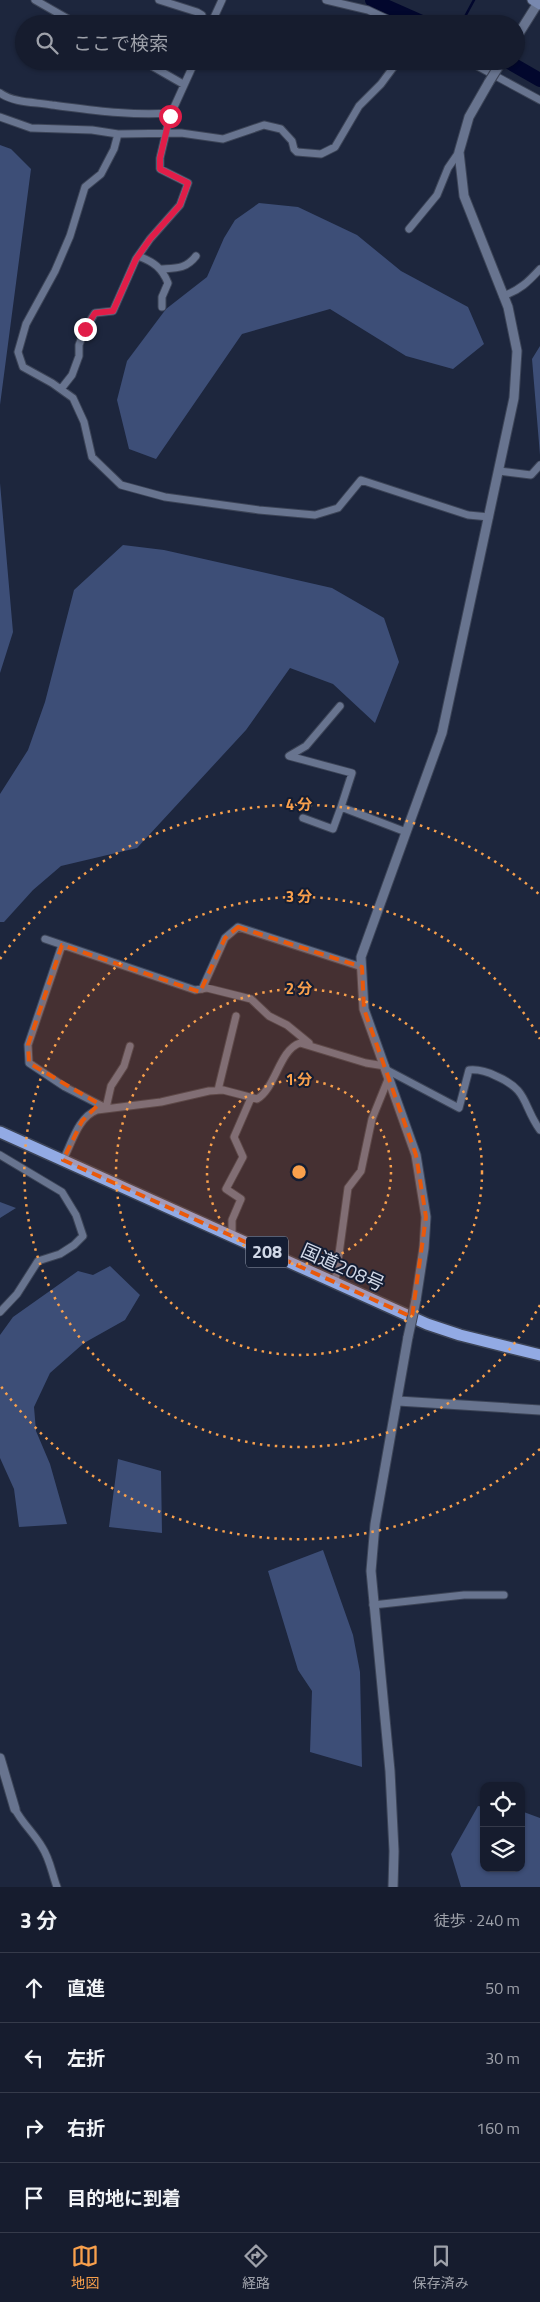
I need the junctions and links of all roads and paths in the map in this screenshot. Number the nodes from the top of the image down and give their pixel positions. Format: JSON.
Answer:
{"nodes":[{"id":1,"x":36,"y":0,"type":"edge"},
{"id":2,"x":159,"y":0,"type":"edge"},
{"id":3,"x":222,"y":0,"type":"edge"},
{"id":4,"x":326,"y":0,"type":"edge"},
{"id":5,"x":537,"y":4,"type":"edge"},
{"id":6,"x":62,"y":15,"type":"edge"},
{"id":7,"x":202,"y":15,"type":"edge"},
{"id":8,"x":216,"y":15,"type":"edge"},
{"id":9,"x":379,"y":15,"type":"edge"},
{"id":10,"x":525,"y":23,"type":"edge"},
{"id":11,"x":159,"y":70,"type":"edge"},
{"id":12,"x":190,"y":70,"type":"edge"},
{"id":13,"x":391,"y":70,"type":"edge"},
{"id":14,"x":485,"y":70,"type":"edge"},
{"id":15,"x":496,"y":70,"type":"edge"},
{"id":16,"x":183,"y":84,"type":"junction"},
{"id":17,"x":0,"y":93,"type":"edge"},
{"id":18,"x":540,"y":100,"type":"edge"},
{"id":19,"x":171,"y":114,"type":"junction"},
{"id":20,"x":0,"y":117,"type":"edge"},
{"id":21,"x":168,"y":132,"type":"junction"},
{"id":22,"x":118,"y":134,"type":"junction"},
{"id":23,"x":460,"y":152,"type":"junction"},
{"id":24,"x":409,"y":229,"type":"dead end"},
{"id":25,"x":138,"y":256,"type":"junction"},
{"id":26,"x":196,"y":256,"type":"dead end"},
{"id":27,"x":161,"y":269,"type":"junction"},
{"id":28,"x":540,"y":269,"type":"edge"},
{"id":29,"x":503,"y":296,"type":"junction"},
{"id":30,"x":162,"y":307,"type":"dead end"},
{"id":31,"x":61,"y":390,"type":"junction"},
{"id":32,"x":540,"y":465,"type":"edge"},
{"id":33,"x":499,"y":471,"type":"junction"},
{"id":34,"x":489,"y":517,"type":"junction"},
{"id":35,"x":340,"y":706,"type":"dead end"},
{"id":36,"x":341,"y":807,"type":"junction"},
{"id":37,"x":303,"y":818,"type":"dead end"},
{"id":38,"x":406,"y":832,"type":"junction"},
{"id":39,"x":45,"y":939,"type":"dead end"},
{"id":40,"x":62,"y":945,"type":"junction"},
{"id":41,"x":362,"y":966,"type":"junction"},
{"id":42,"x":202,"y":989,"type":"junction"},
{"id":43,"x":236,"y":1016,"type":"dead end"},
{"id":44,"x":311,"y":1045,"type":"junction"},
{"id":45,"x":130,"y":1046,"type":"dead end"},
{"id":46,"x":387,"y":1071,"type":"junction"},
{"id":47,"x":218,"y":1090,"type":"junction"},
{"id":48,"x":251,"y":1098,"type":"junction"},
{"id":49,"x":106,"y":1108,"type":"junction"},
{"id":50,"x":540,"y":1130,"type":"edge"},
{"id":51,"x":0,"y":1132,"type":"edge"},
{"id":52,"x":0,"y":1155,"type":"edge"},
{"id":53,"x":64,"y":1160,"type":"junction"},
{"id":54,"x":232,"y":1236,"type":"junction"},
{"id":55,"x":335,"y":1282,"type":"junction"},
{"id":56,"x":0,"y":1312,"type":"edge"},
{"id":57,"x":540,"y":1355,"type":"edge"},
{"id":58,"x":398,"y":1401,"type":"junction"},
{"id":59,"x":540,"y":1410,"type":"edge"},
{"id":60,"x":504,"y":1595,"type":"dead end"},
{"id":61,"x":373,"y":1605,"type":"junction"},
{"id":62,"x":0,"y":1758,"type":"edge"},
{"id":63,"x":19,"y":1809,"type":"joint"},
{"id":64,"x":57,"y":1887,"type":"edge"},
{"id":65,"x":392,"y":1887,"type":"edge"}],
"edges":[{"from":1,"to":6,"type":"street"},
{"from":2,"to":7,"type":"street"},
{"from":3,"to":8,"type":"street"},
{"from":4,"to":9,"type":"street"},
{"from":5,"to":10,"type":"street"},
{"from":11,"to":16,"type":"street"},
{"from":12,"to":16,"type":"street"},
{"from":13,"to":21,"type":"street"},
{"from":14,"to":18,"type":"street"},
{"from":15,"to":23,"type":"street","bridge":true},
{"from":16,"to":19,"type":"street"},
{"from":17,"to":19,"type":"street"},
{"from":19,"to":21,"type":"street"},
{"from":20,"to":22,"type":"street"},
{"from":21,"to":22,"type":"street"},
{"from":21,"to":25,"type":"street"},
{"from":22,"to":31,"type":"street"},
{"from":23,"to":24,"type":"street"},
{"from":23,"to":29,"type":"street"},
{"from":25,"to":27,"type":"street"},
{"from":25,"to":31,"type":"street"},
{"from":26,"to":27,"type":"street"},
{"from":27,"to":30,"type":"street"},
{"from":28,"to":29,"type":"street"},
{"from":29,"to":33,"type":"street"},
{"from":31,"to":34,"type":"street"},
{"from":32,"to":33,"type":"street"},
{"from":33,"to":34,"type":"street"},
{"from":34,"to":38,"type":"street"},
{"from":35,"to":36,"type":"street"},
{"from":36,"to":37,"type":"street"},
{"from":36,"to":38,"type":"street"},
{"from":38,"to":41,"type":"street"},
{"from":39,"to":40,"type":"street"},
{"from":40,"to":42,"type":"street"},
{"from":40,"to":49,"type":"street"},
{"from":41,"to":42,"type":"street"},
{"from":41,"to":46,"type":"street"},
{"from":42,"to":44,"type":"street"},
{"from":43,"to":47,"type":"street"},
{"from":44,"to":46,"type":"street"},
{"from":44,"to":48,"type":"street"},
{"from":45,"to":49,"type":"street"},
{"from":46,"to":50,"type":"street"},
{"from":46,"to":55,"type":"street"},
{"from":46,"to":58,"type":"street","bridge":true},
{"from":47,"to":48,"type":"street"},
{"from":47,"to":49,"type":"street"},
{"from":48,"to":54,"type":"street"},
{"from":49,"to":53,"type":"street"},
{"from":51,"to":53,"type":"highway","name":"国道208号","number":"208"},
{"from":52,"to":56,"type":"street"},
{"from":53,"to":54,"type":"highway","name":"国道208号","number":"208"},
{"from":54,"to":55,"type":"highway","name":"国道208号","number":"208"},
{"from":55,"to":57,"type":"highway","name":"国道208号","number":"208"},
{"from":58,"to":59,"type":"street"},
{"from":58,"to":61,"type":"street"},
{"from":60,"to":61,"type":"street"},
{"from":61,"to":65,"type":"street"},
{"from":62,"to":63,"type":"street"},
{"from":63,"to":64,"type":"street"}]}
